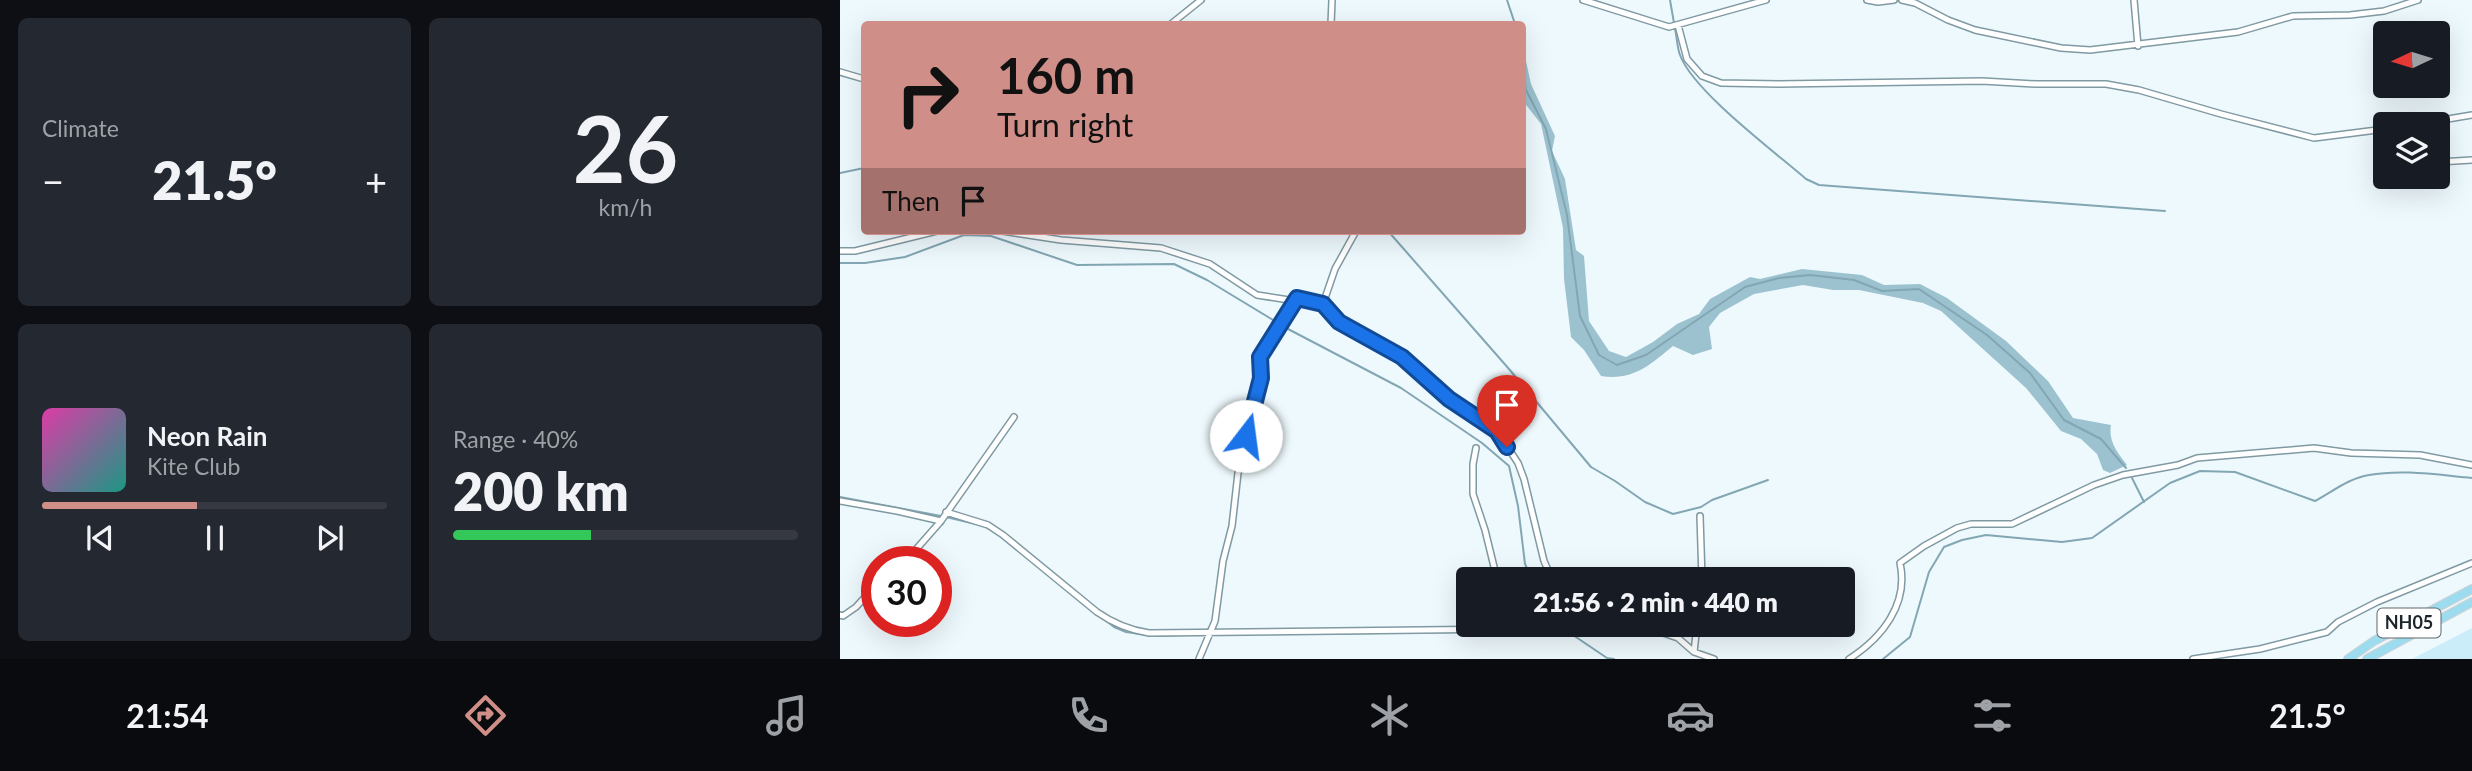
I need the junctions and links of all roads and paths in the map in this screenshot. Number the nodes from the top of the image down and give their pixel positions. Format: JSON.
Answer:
{"nodes":[{"id":1,"x":1201,"y":0,"type":"edge"},
{"id":2,"x":1332,"y":0,"type":"edge"},
{"id":3,"x":1583,"y":0,"type":"edge"},
{"id":4,"x":1766,"y":0,"type":"edge"},
{"id":5,"x":1867,"y":0,"type":"edge"},
{"id":6,"x":1894,"y":0,"type":"edge"},
{"id":7,"x":1902,"y":0,"type":"edge"},
{"id":8,"x":2134,"y":0,"type":"edge"},
{"id":9,"x":2418,"y":0,"type":"edge"},
{"id":10,"x":1175,"y":21,"type":"edge"},
{"id":11,"x":1331,"y":21,"type":"edge"},
{"id":12,"x":1678,"y":25,"type":"junction"},
{"id":13,"x":2138,"y":46,"type":"junction"},
{"id":14,"x":840,"y":72,"type":"edge"},
{"id":15,"x":861,"y":78,"type":"edge"},
{"id":16,"x":2472,"y":115,"type":"edge"},
{"id":17,"x":2450,"y":119,"type":"edge"},
{"id":18,"x":2373,"y":131,"type":"edge"},
{"id":19,"x":2472,"y":160,"type":"edge"},
{"id":20,"x":2450,"y":161,"type":"edge"},
{"id":21,"x":921,"y":235,"type":"edge"},
{"id":22,"x":1028,"y":235,"type":"edge"},
{"id":23,"x":1354,"y":235,"type":"edge"},
{"id":24,"x":840,"y":251,"type":"edge"},
{"id":25,"x":1297,"y":298,"type":"junction"},
{"id":26,"x":1323,"y":304,"type":"junction"},
{"id":27,"x":1014,"y":418,"type":"dead end"},
{"id":28,"x":1476,"y":448,"type":"dead end"},
{"id":29,"x":2472,"y":465,"type":"edge"},
{"id":30,"x":840,"y":501,"type":"edge"},
{"id":31,"x":1700,"y":516,"type":"dead end"},
{"id":32,"x":944,"y":517,"type":"junction"},
{"id":33,"x":919,"y":546,"type":"edge"},
{"id":34,"x":2472,"y":562,"type":"edge"},
{"id":35,"x":1494,"y":567,"type":"edge"},
{"id":36,"x":1547,"y":567,"type":"edge"},
{"id":37,"x":1702,"y":567,"type":"edge"},
{"id":38,"x":2472,"y":589,"type":"edge"},
{"id":39,"x":861,"y":602,"type":"edge"},
{"id":40,"x":2472,"y":602,"type":"edge"},
{"id":41,"x":840,"y":615,"type":"edge"},
{"id":42,"x":1456,"y":630,"type":"edge"},
{"id":43,"x":1211,"y":632,"type":"junction"},
{"id":44,"x":1675,"y":637,"type":"edge"},
{"id":45,"x":1696,"y":637,"type":"edge"},
{"id":46,"x":1694,"y":652,"type":"junction"},
{"id":47,"x":1199,"y":659,"type":"edge"},
{"id":48,"x":1714,"y":659,"type":"edge"},
{"id":49,"x":1849,"y":659,"type":"edge"},
{"id":50,"x":2193,"y":659,"type":"edge"},
{"id":51,"x":2348,"y":659,"type":"edge"},
{"id":52,"x":2367,"y":659,"type":"edge"}],
"edges":[{"from":1,"to":10,"type":"street"},
{"from":2,"to":11,"type":"street"},
{"from":3,"to":12,"type":"street"},
{"from":4,"to":12,"type":"street"},
{"from":5,"to":6,"type":"street"},
{"from":7,"to":13,"type":"street"},
{"from":8,"to":13,"type":"street"},
{"from":9,"to":13,"type":"street"},
{"from":12,"to":18,"type":"street"},
{"from":14,"to":15,"type":"street"},
{"from":16,"to":17,"type":"street"},
{"from":19,"to":20,"type":"street"},
{"from":21,"to":24,"type":"street"},
{"from":22,"to":25,"type":"street"},
{"from":23,"to":26,"type":"street"},
{"from":25,"to":26,"type":"street"},
{"from":25,"to":43,"type":"street"},
{"from":26,"to":36,"type":"street"},
{"from":27,"to":32,"type":"street"},
{"from":28,"to":35,"type":"street"},
{"from":29,"to":49,"type":"street"},
{"from":30,"to":32,"type":"street"},
{"from":31,"to":37,"type":"street"},
{"from":32,"to":33,"type":"street"},
{"from":32,"to":43,"type":"street"},
{"from":34,"to":50,"type":"street"},
{"from":38,"to":51,"type":"main road","number":"NH05"},
{"from":39,"to":41,"type":"street"},
{"from":40,"to":52,"type":"main road","number":"NH05"},
{"from":42,"to":43,"type":"street"},
{"from":43,"to":47,"type":"street"},
{"from":44,"to":46,"type":"street"},
{"from":45,"to":46,"type":"street"},
{"from":46,"to":48,"type":"street"}]}
